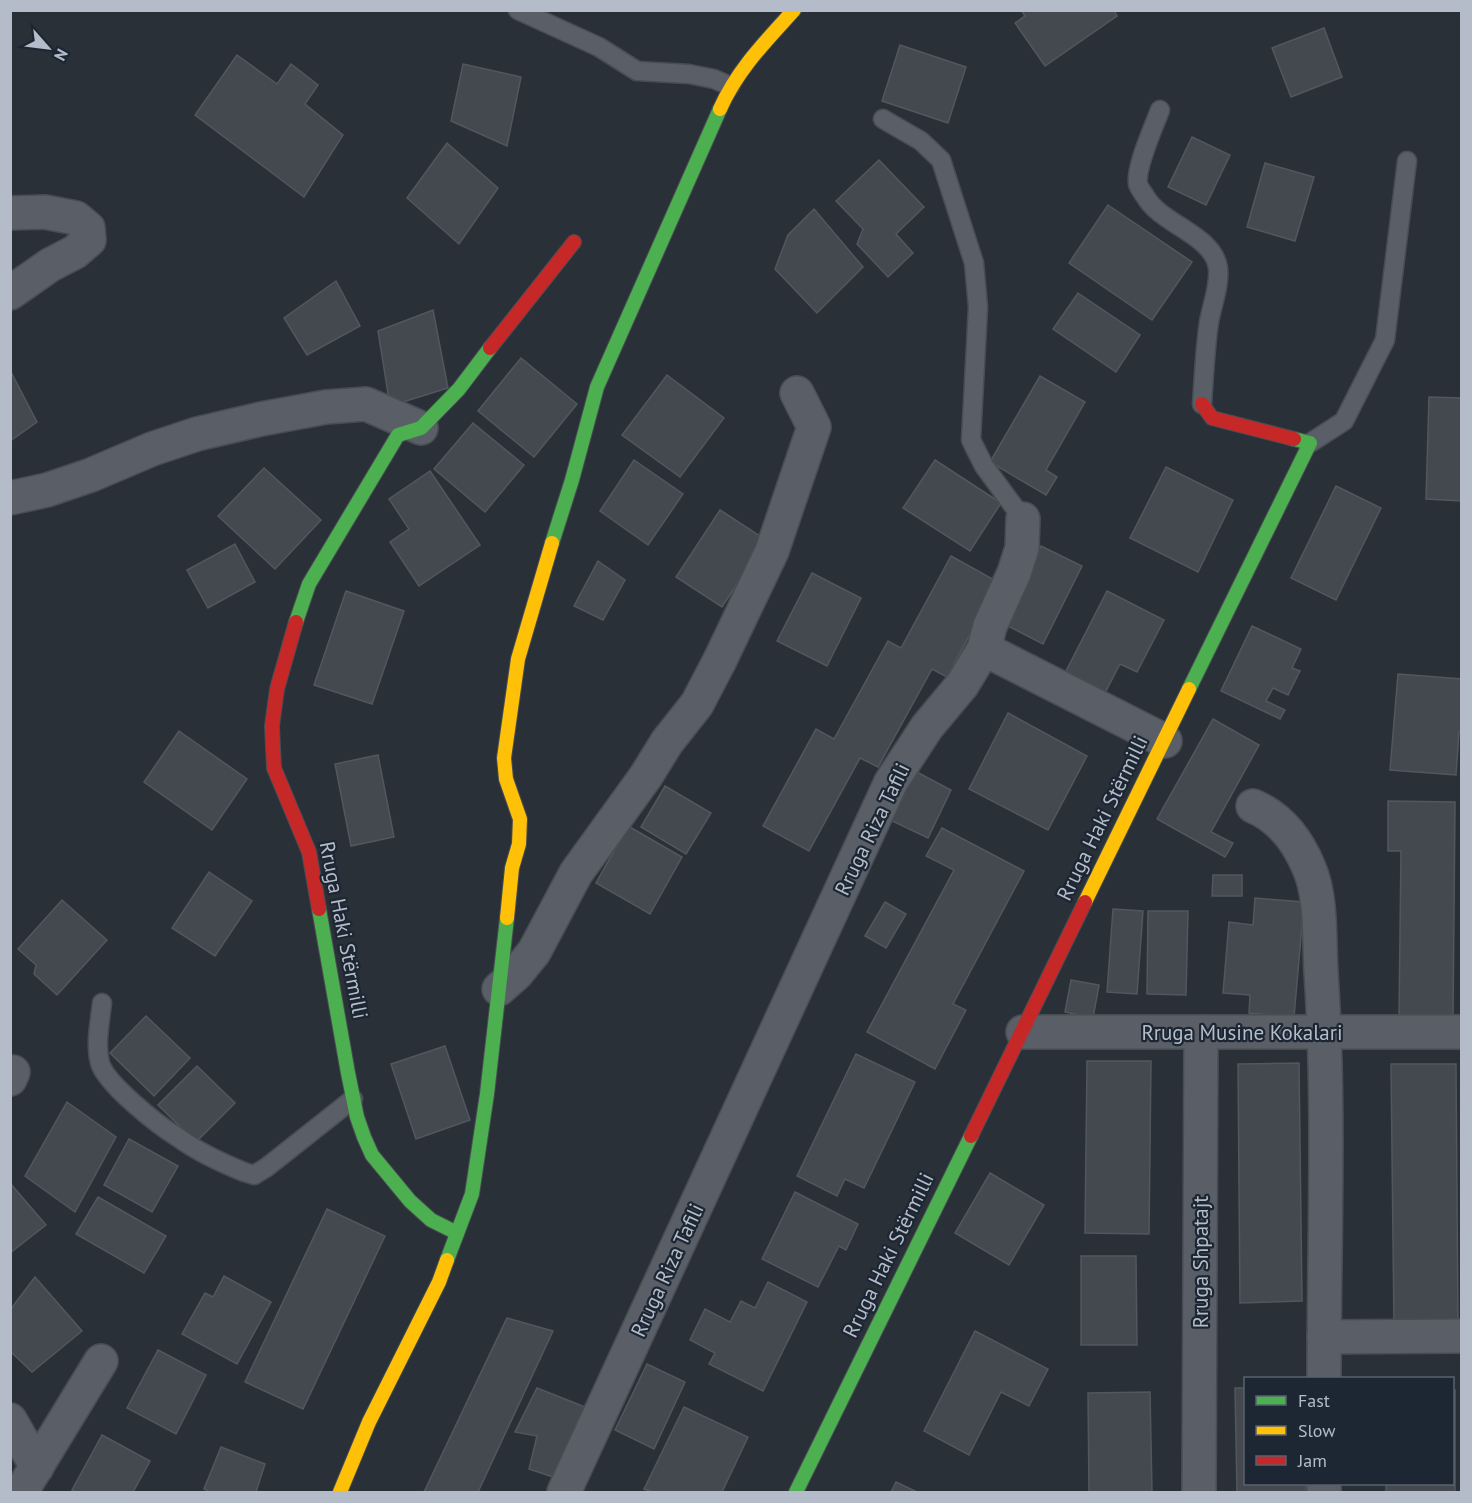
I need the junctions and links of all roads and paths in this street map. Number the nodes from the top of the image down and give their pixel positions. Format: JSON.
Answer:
{"nodes":[{"id":1,"x":518,"y":10,"type":"edge"},
{"id":2,"x":794,"y":10,"type":"edge"},
{"id":3,"x":730,"y":86,"type":"junction"},
{"id":4,"x":1160,"y":110,"type":"dead end"},
{"id":5,"x":883,"y":119,"type":"dead end"},
{"id":6,"x":1407,"y":161,"type":"dead end"},
{"id":7,"x":10,"y":213,"type":"edge"},
{"id":8,"x":574,"y":242,"type":"dead end"},
{"id":9,"x":10,"y":293,"type":"edge"},
{"id":10,"x":797,"y":393,"type":"dead end"},
{"id":11,"x":1202,"y":404,"type":"joint"},
{"id":12,"x":421,"y":428,"type":"junction"},
{"id":13,"x":1310,"y":443,"type":"junction"},
{"id":14,"x":10,"y":498,"type":"edge"},
{"id":15,"x":1023,"y":519,"type":"joint"},
{"id":16,"x":984,"y":649,"type":"junction"},
{"id":17,"x":1165,"y":741,"type":"junction"},
{"id":18,"x":1253,"y":806,"type":"dead end"},
{"id":19,"x":499,"y":989,"type":"junction"},
{"id":20,"x":102,"y":1003,"type":"dead end"},
{"id":21,"x":1023,"y":1032,"type":"junction"},
{"id":22,"x":1201,"y":1032,"type":"junction"},
{"id":23,"x":1325,"y":1032,"type":"junction"},
{"id":24,"x":1461,"y":1032,"type":"edge"},
{"id":25,"x":354,"y":1099,"type":"junction"},
{"id":26,"x":458,"y":1233,"type":"junction"},
{"id":27,"x":1461,"y":1336,"type":"edge"},
{"id":28,"x":1324,"y":1337,"type":"junction"},
{"id":29,"x":101,"y":1361,"type":"dead end"},
{"id":30,"x":1324,"y":1377,"type":"edge"},
{"id":31,"x":10,"y":1420,"type":"edge"},
{"id":32,"x":29,"y":1480,"type":"edge"},
{"id":33,"x":347,"y":1490,"type":"edge"},
{"id":34,"x":564,"y":1492,"type":"edge"},
{"id":35,"x":796,"y":1492,"type":"edge"},
{"id":36,"x":1199,"y":1492,"type":"edge"}],
"edges":[{"from":1,"to":3,"type":"lane"},
{"from":2,"to":3,"type":"street"},
{"from":3,"to":19,"type":"street"},
{"from":4,"to":11,"type":"lane"},
{"from":5,"to":15,"type":"lane","name":"Rruga Riza Tafili"},
{"from":6,"to":13,"type":"lane","name":"Rruga Haki Stërmilli"},
{"from":7,"to":9,"type":"street"},
{"from":8,"to":12,"type":"street"},
{"from":10,"to":19,"type":"street"},
{"from":11,"to":13,"type":"street"},
{"from":12,"to":14,"type":"street"},
{"from":12,"to":25,"type":"street","name":"Rruga Haki Stërmilli"},
{"from":13,"to":17,"type":"street","name":"Rruga Haki Stërmilli"},
{"from":15,"to":16,"type":"street","name":"Rruga Riza Tafili"},
{"from":16,"to":17,"type":"street"},
{"from":16,"to":34,"type":"street","name":"Rruga Riza Tafili"},
{"from":17,"to":21,"type":"street","name":"Rruga Haki Stërmilli"},
{"from":18,"to":23,"type":"street"},
{"from":19,"to":26,"type":"street"},
{"from":20,"to":25,"type":"lane"},
{"from":21,"to":22,"type":"street","name":"Rruga Musine Kokalari"},
{"from":21,"to":35,"type":"street","name":"Rruga Haki Stërmilli"},
{"from":22,"to":23,"type":"street","name":"Rruga Musine Kokalari"},
{"from":22,"to":36,"type":"street","name":"Rruga Shpatajt"},
{"from":23,"to":24,"type":"street","name":"Rruga Musine Kokalari"},
{"from":23,"to":28,"type":"street"},
{"from":25,"to":26,"type":"street","name":"Rruga Haki Stërmilli"},
{"from":26,"to":33,"type":"street"},
{"from":27,"to":28,"type":"street"},
{"from":28,"to":30,"type":"street"},
{"from":29,"to":32,"type":"street"},
{"from":31,"to":32,"type":"street"}]}
